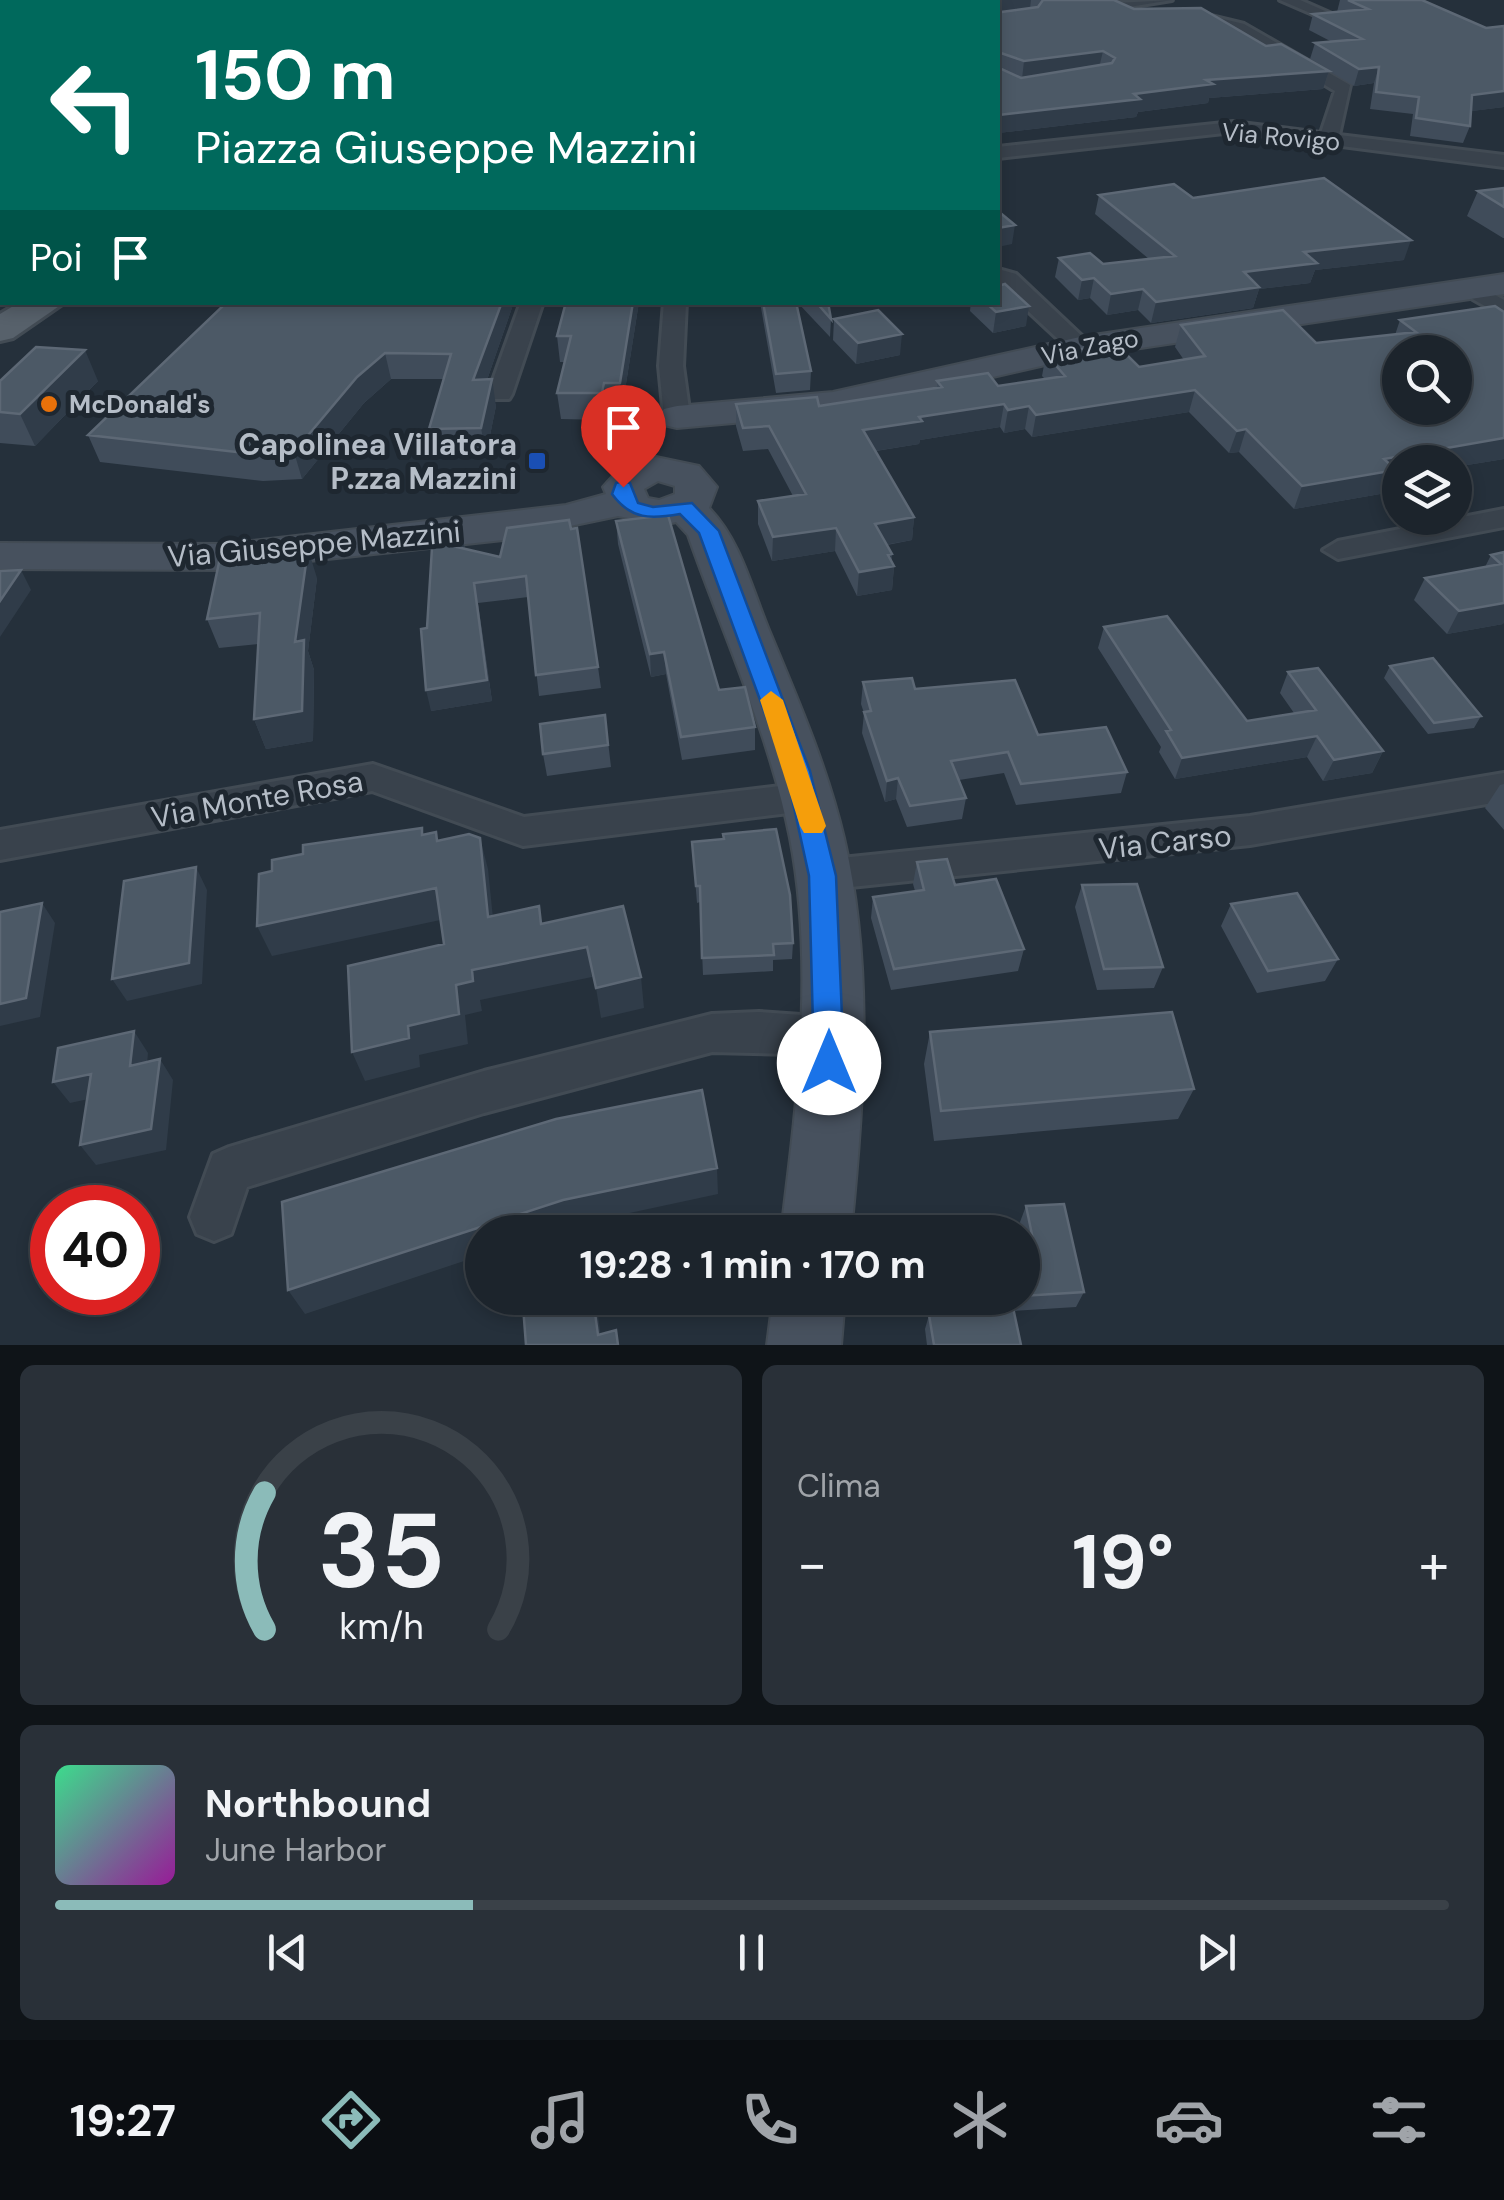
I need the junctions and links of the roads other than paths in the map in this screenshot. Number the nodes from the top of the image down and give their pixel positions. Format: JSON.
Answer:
{"nodes":[{"id":1,"x":1036,"y":0,"type":"edge"},
{"id":2,"x":1165,"y":0,"type":"edge"},
{"id":3,"x":1287,"y":0,"type":"edge"},
{"id":4,"x":1098,"y":8,"type":"junction"},
{"id":5,"x":1344,"y":22,"type":"edge"},
{"id":6,"x":1328,"y":140,"type":"junction"},
{"id":7,"x":1000,"y":153,"type":"edge"},
{"id":8,"x":1504,"y":161,"type":"edge"},
{"id":9,"x":1000,"y":276,"type":"edge"},
{"id":10,"x":1488,"y":286,"type":"edge"},
{"id":11,"x":43,"y":305,"type":"edge"},
{"id":12,"x":531,"y":305,"type":"edge"},
{"id":13,"x":675,"y":305,"type":"edge"},
{"id":14,"x":1504,"y":310,"type":"edge"},
{"id":15,"x":0,"y":330,"type":"edge"},
{"id":16,"x":1080,"y":347,"type":"junction"},
{"id":17,"x":500,"y":394,"type":"dead end"},
{"id":18,"x":677,"y":417,"type":"junction"},
{"id":19,"x":635,"y":486,"type":"junction"},
{"id":20,"x":686,"y":491,"type":"junction"},
{"id":21,"x":1504,"y":518,"type":"edge"},
{"id":22,"x":1338,"y":550,"type":"dead end"},
{"id":23,"x":0,"y":556,"type":"edge"},
{"id":24,"x":1504,"y":787,"type":"edge"},
{"id":25,"x":805,"y":797,"type":"junction"},
{"id":26,"x":0,"y":845,"type":"edge"},
{"id":27,"x":822,"y":876,"type":"junction"},
{"id":28,"x":830,"y":1036,"type":"junction"},
{"id":29,"x":818,"y":1215,"type":"edge"},
{"id":30,"x":214,"y":1217,"type":"dead end"},
{"id":31,"x":807,"y":1315,"type":"edge"},
{"id":32,"x":804,"y":1345,"type":"edge"}],
"edges":[{"from":1,"to":4,"type":"street"},
{"from":2,"to":4,"type":"street"},
{"from":3,"to":5,"type":"street"},
{"from":4,"to":6,"type":"street"},
{"from":6,"to":7,"type":"street","name":"Via Rovigo"},
{"from":6,"to":8,"type":"street","name":"Via Rovigo"},
{"from":9,"to":16,"type":"street"},
{"from":10,"to":14,"type":"street"},
{"from":10,"to":16,"type":"street","name":"Via Zago"},
{"from":11,"to":15,"type":"main road"},
{"from":12,"to":17,"type":"street"},
{"from":13,"to":18,"type":"street"},
{"from":16,"to":18,"type":"street","name":"Via Zago"},
{"from":18,"to":19,"type":"street"},
{"from":18,"to":20,"type":"street"},
{"from":19,"to":20,"type":"street"},
{"from":19,"to":23,"type":"street","name":"Via Giuseppe Mazzini"},
{"from":20,"to":25,"type":"street"},
{"from":21,"to":22,"type":"street"},
{"from":24,"to":27,"type":"street","name":"Via Carso"},
{"from":25,"to":26,"type":"street","name":"Via Monte Rosa"},
{"from":25,"to":27,"type":"street"},
{"from":27,"to":28,"type":"street"},
{"from":28,"to":29,"type":"street"},
{"from":28,"to":30,"type":"street"},
{"from":31,"to":32,"type":"street"}]}
